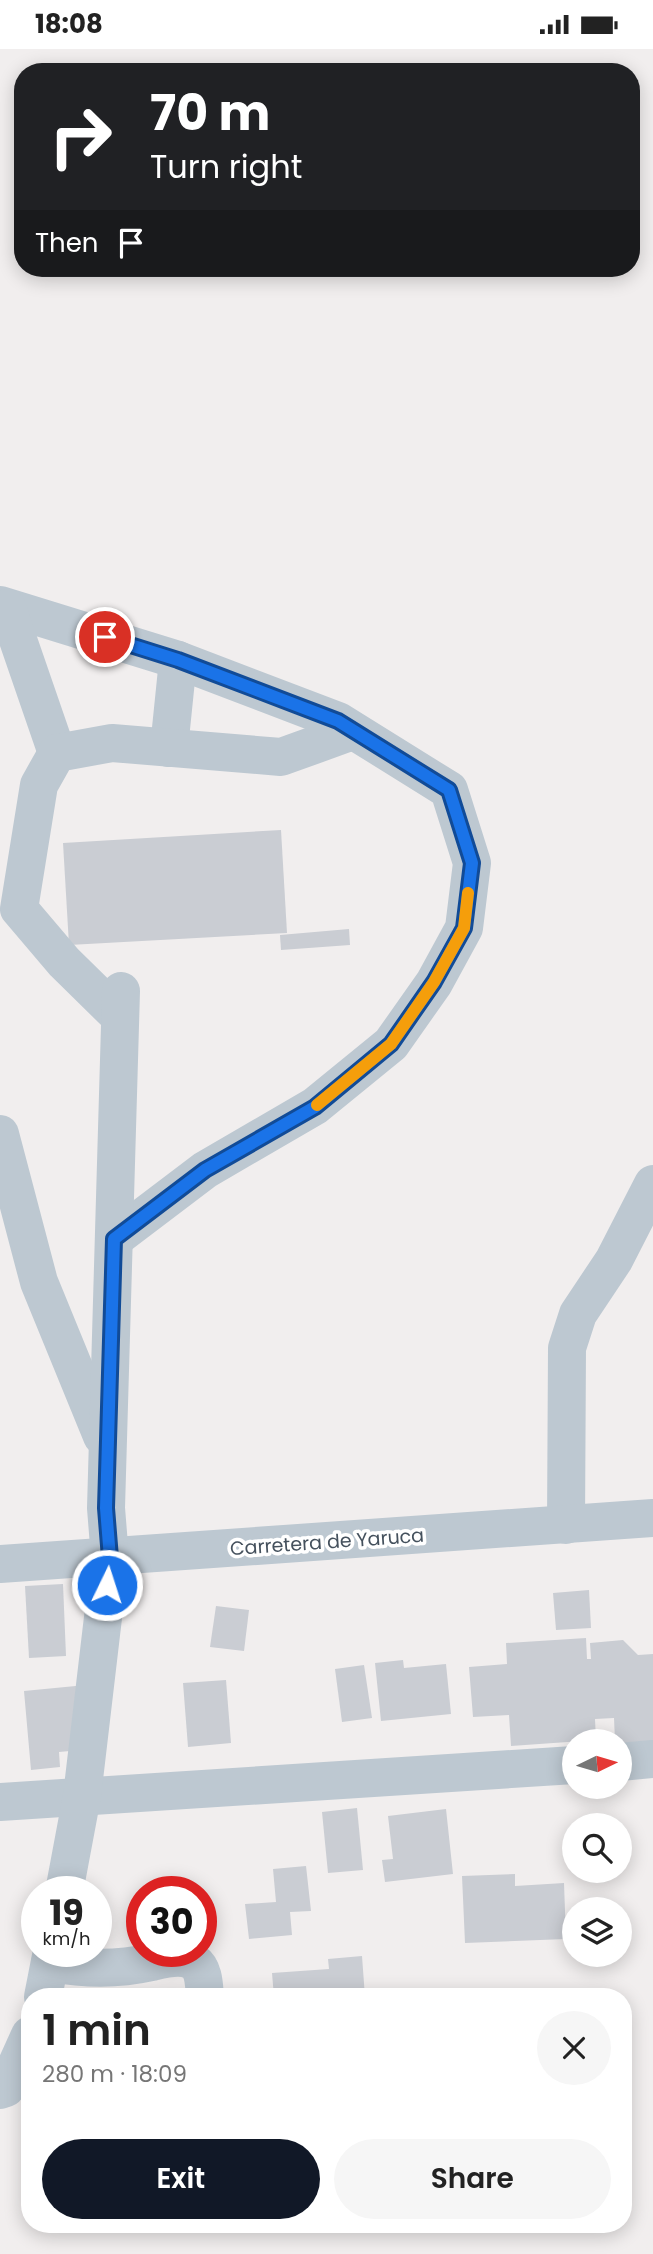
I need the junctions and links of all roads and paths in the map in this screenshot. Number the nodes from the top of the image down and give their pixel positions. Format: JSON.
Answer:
{"nodes":[{"id":1,"x":4,"y":606,"type":"edge"},
{"id":2,"x":178,"y":660,"type":"junction"},
{"id":3,"x":353,"y":731,"type":"junction"},
{"id":4,"x":169,"y":748,"type":"junction"},
{"id":5,"x":57,"y":753,"type":"junction"},
{"id":6,"x":10,"y":914,"type":"edge"},
{"id":7,"x":0,"y":1135,"type":"edge"},
{"id":8,"x":653,"y":1184,"type":"edge"},
{"id":9,"x":114,"y":1239,"type":"junction"},
{"id":10,"x":108,"y":1451,"type":"junction"},
{"id":11,"x":653,"y":1518,"type":"edge"},
{"id":12,"x":566,"y":1525,"type":"junction"},
{"id":13,"x":110,"y":1558,"type":"junction"},
{"id":14,"x":0,"y":1564,"type":"edge"},
{"id":15,"x":653,"y":1759,"type":"edge"},
{"id":16,"x":632,"y":1761,"type":"edge"},
{"id":17,"x":562,"y":1766,"type":"edge"},
{"id":18,"x":82,"y":1796,"type":"junction"},
{"id":19,"x":0,"y":1802,"type":"edge"},
{"id":20,"x":67,"y":1876,"type":"edge"},
{"id":21,"x":48,"y":1970,"type":"edge"},
{"id":22,"x":203,"y":1988,"type":"edge"},
{"id":23,"x":21,"y":2055,"type":"edge"},
{"id":24,"x":0,"y":2090,"type":"edge"}],
"edges":[{"from":1,"to":2,"type":"street"},
{"from":1,"to":5,"type":"street"},
{"from":2,"to":3,"type":"street"},
{"from":2,"to":4,"type":"street"},
{"from":3,"to":4,"type":"street"},
{"from":3,"to":9,"type":"street"},
{"from":4,"to":5,"type":"street"},
{"from":5,"to":6,"type":"street"},
{"from":6,"to":9,"type":"street"},
{"from":7,"to":10,"type":"street"},
{"from":8,"to":12,"type":"street"},
{"from":9,"to":10,"type":"street"},
{"from":10,"to":13,"type":"street"},
{"from":11,"to":12,"type":"street","name":"Carretera de Yaruca"},
{"from":12,"to":13,"type":"street","name":"Carretera de Yaruca"},
{"from":13,"to":14,"type":"street","name":"Carretera de Yaruca"},
{"from":13,"to":18,"type":"street"},
{"from":15,"to":16,"type":"street"},
{"from":17,"to":18,"type":"street"},
{"from":18,"to":19,"type":"street"},
{"from":18,"to":20,"type":"street"},
{"from":21,"to":22,"type":"street"},
{"from":23,"to":24,"type":"street"}]}
